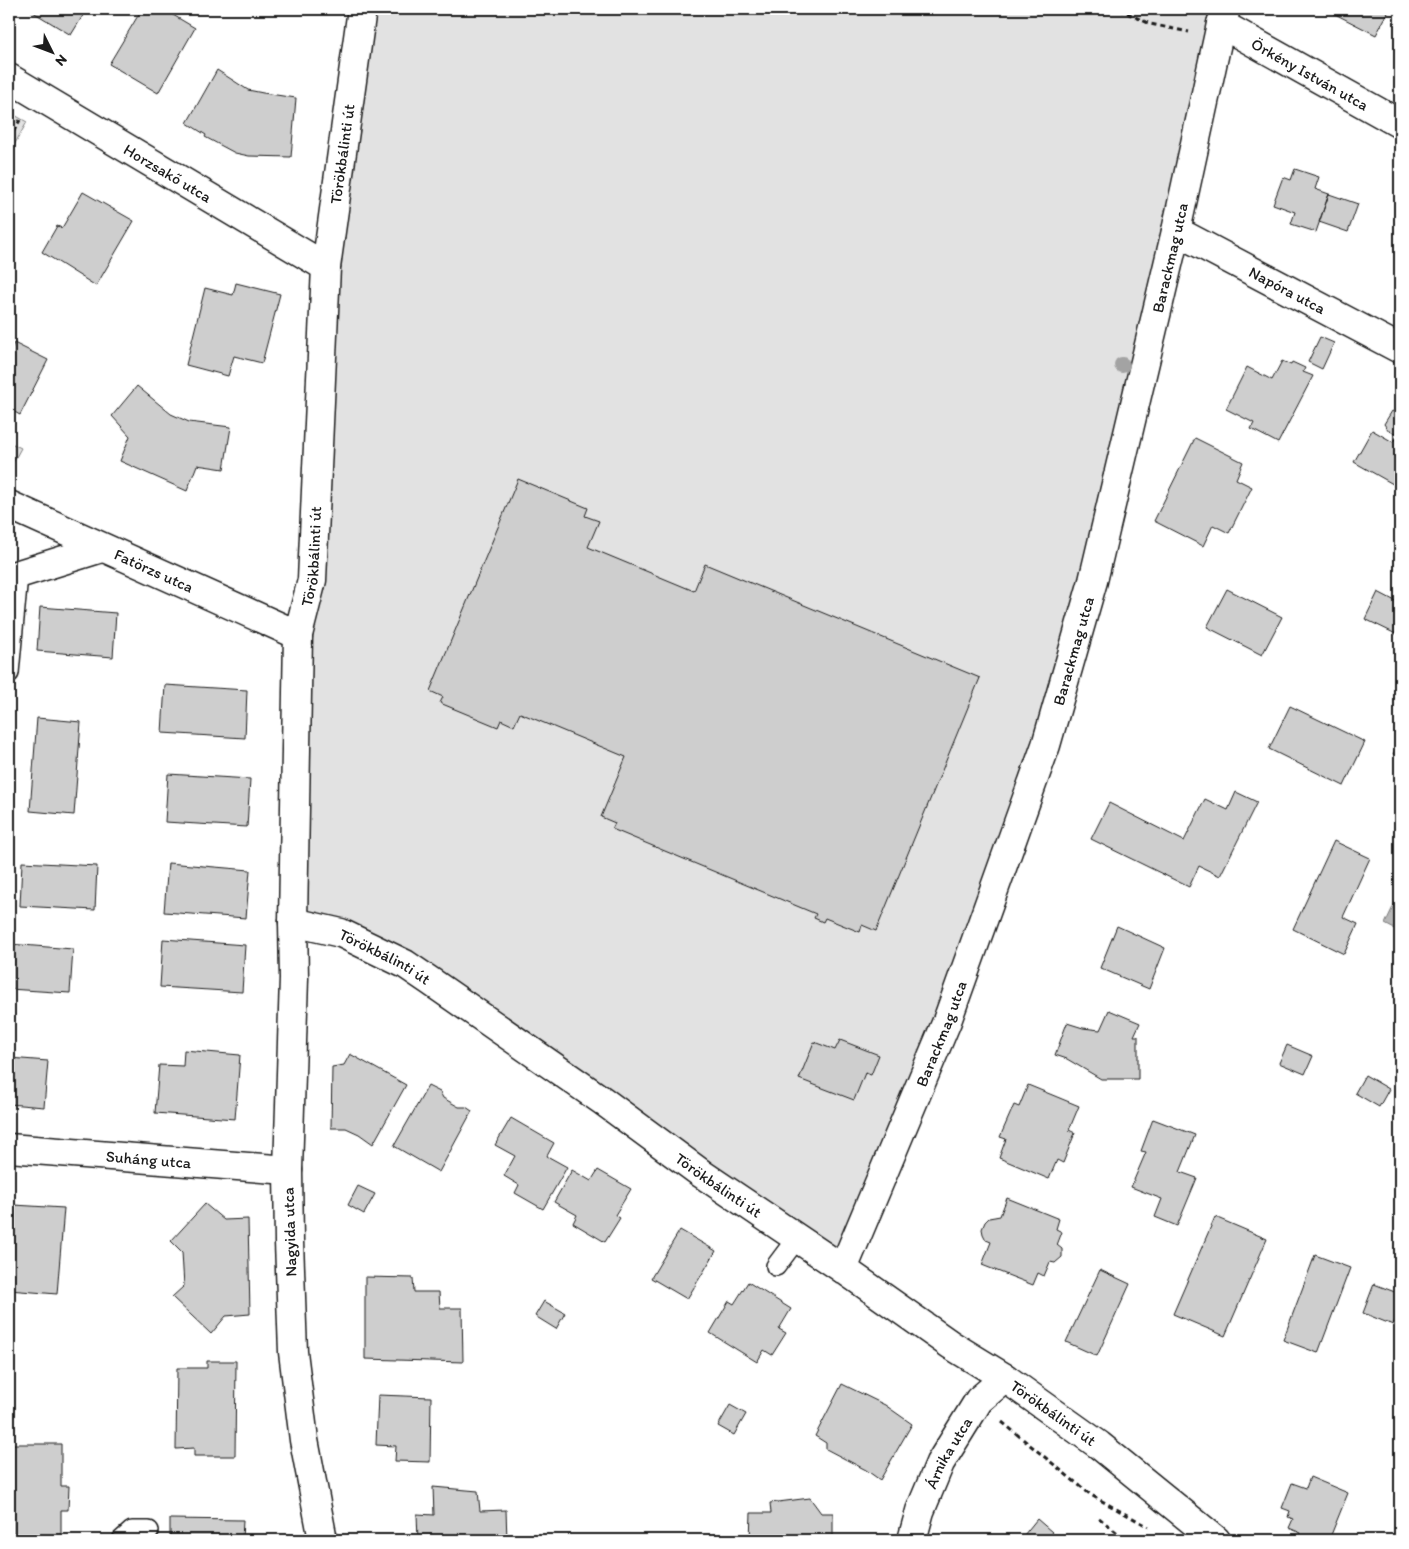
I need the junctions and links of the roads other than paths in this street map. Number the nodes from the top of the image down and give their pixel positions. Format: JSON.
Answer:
{"nodes":[{"id":1,"x":362,"y":9,"type":"edge"},
{"id":2,"x":1224,"y":16,"type":"edge"},
{"id":3,"x":9,"y":78,"type":"edge"},
{"id":4,"x":1400,"y":124,"type":"edge"},
{"id":5,"x":1176,"y":231,"type":"junction"},
{"id":6,"x":326,"y":267,"type":"junction"},
{"id":7,"x":1400,"y":349,"type":"edge"},
{"id":8,"x":9,"y":505,"type":"edge"},
{"id":9,"x":102,"y":548,"type":"junction"},
{"id":10,"x":13,"y":576,"type":"edge"},
{"id":11,"x":298,"y":635,"type":"junction"},
{"id":12,"x":9,"y":673,"type":"edge"},
{"id":13,"x":293,"y":922,"type":"junction"},
{"id":14,"x":9,"y":1148,"type":"edge"},
{"id":15,"x":288,"y":1170,"type":"junction"},
{"id":16,"x":797,"y":1238,"type":"junction"},
{"id":17,"x":776,"y":1266,"type":"dead end"},
{"id":18,"x":843,"y":1269,"type":"junction"},
{"id":19,"x":1005,"y":1378,"type":"junction"},
{"id":20,"x":149,"y":1531,"type":"dead end"},
{"id":21,"x":122,"y":1540,"type":"edge"},
{"id":22,"x":323,"y":1540,"type":"edge"},
{"id":23,"x":912,"y":1540,"type":"edge"},
{"id":24,"x":1216,"y":1540,"type":"edge"}],
"edges":[{"from":1,"to":6,"type":"street","name":"Törökbálinti út"},
{"from":2,"to":4,"type":"street","name":"Örkény István utca"},
{"from":2,"to":5,"type":"street","name":"Barackmag utca"},
{"from":3,"to":6,"type":"street","name":"Horzsakő utca"},
{"from":5,"to":7,"type":"street","name":"Napóra utca"},
{"from":5,"to":18,"type":"street","name":"Barackmag utca"},
{"from":6,"to":11,"type":"street","name":"Törökbálinti út"},
{"from":8,"to":9,"type":"street","name":"Fatörzs utca"},
{"from":9,"to":10,"type":"street"},
{"from":9,"to":11,"type":"street","name":"Fatörzs utca"},
{"from":10,"to":12,"type":"lane"},
{"from":11,"to":13,"type":"street","name":"Törökbálinti út"},
{"from":13,"to":15,"type":"street","name":"Nagyida utca"},
{"from":13,"to":16,"type":"street","name":"Törökbálinti út"},
{"from":14,"to":15,"type":"street","name":"Suháng utca"},
{"from":15,"to":22,"type":"street","name":"Nagyida utca"},
{"from":16,"to":17,"type":"lane"},
{"from":16,"to":18,"type":"street","name":"Törökbálinti út"},
{"from":18,"to":19,"type":"street","name":"Törökbálinti út"},
{"from":19,"to":23,"type":"street","name":"Árnika utca"},
{"from":19,"to":24,"type":"street","name":"Törökbálinti út"},
{"from":20,"to":21,"type":"lane"}]}
